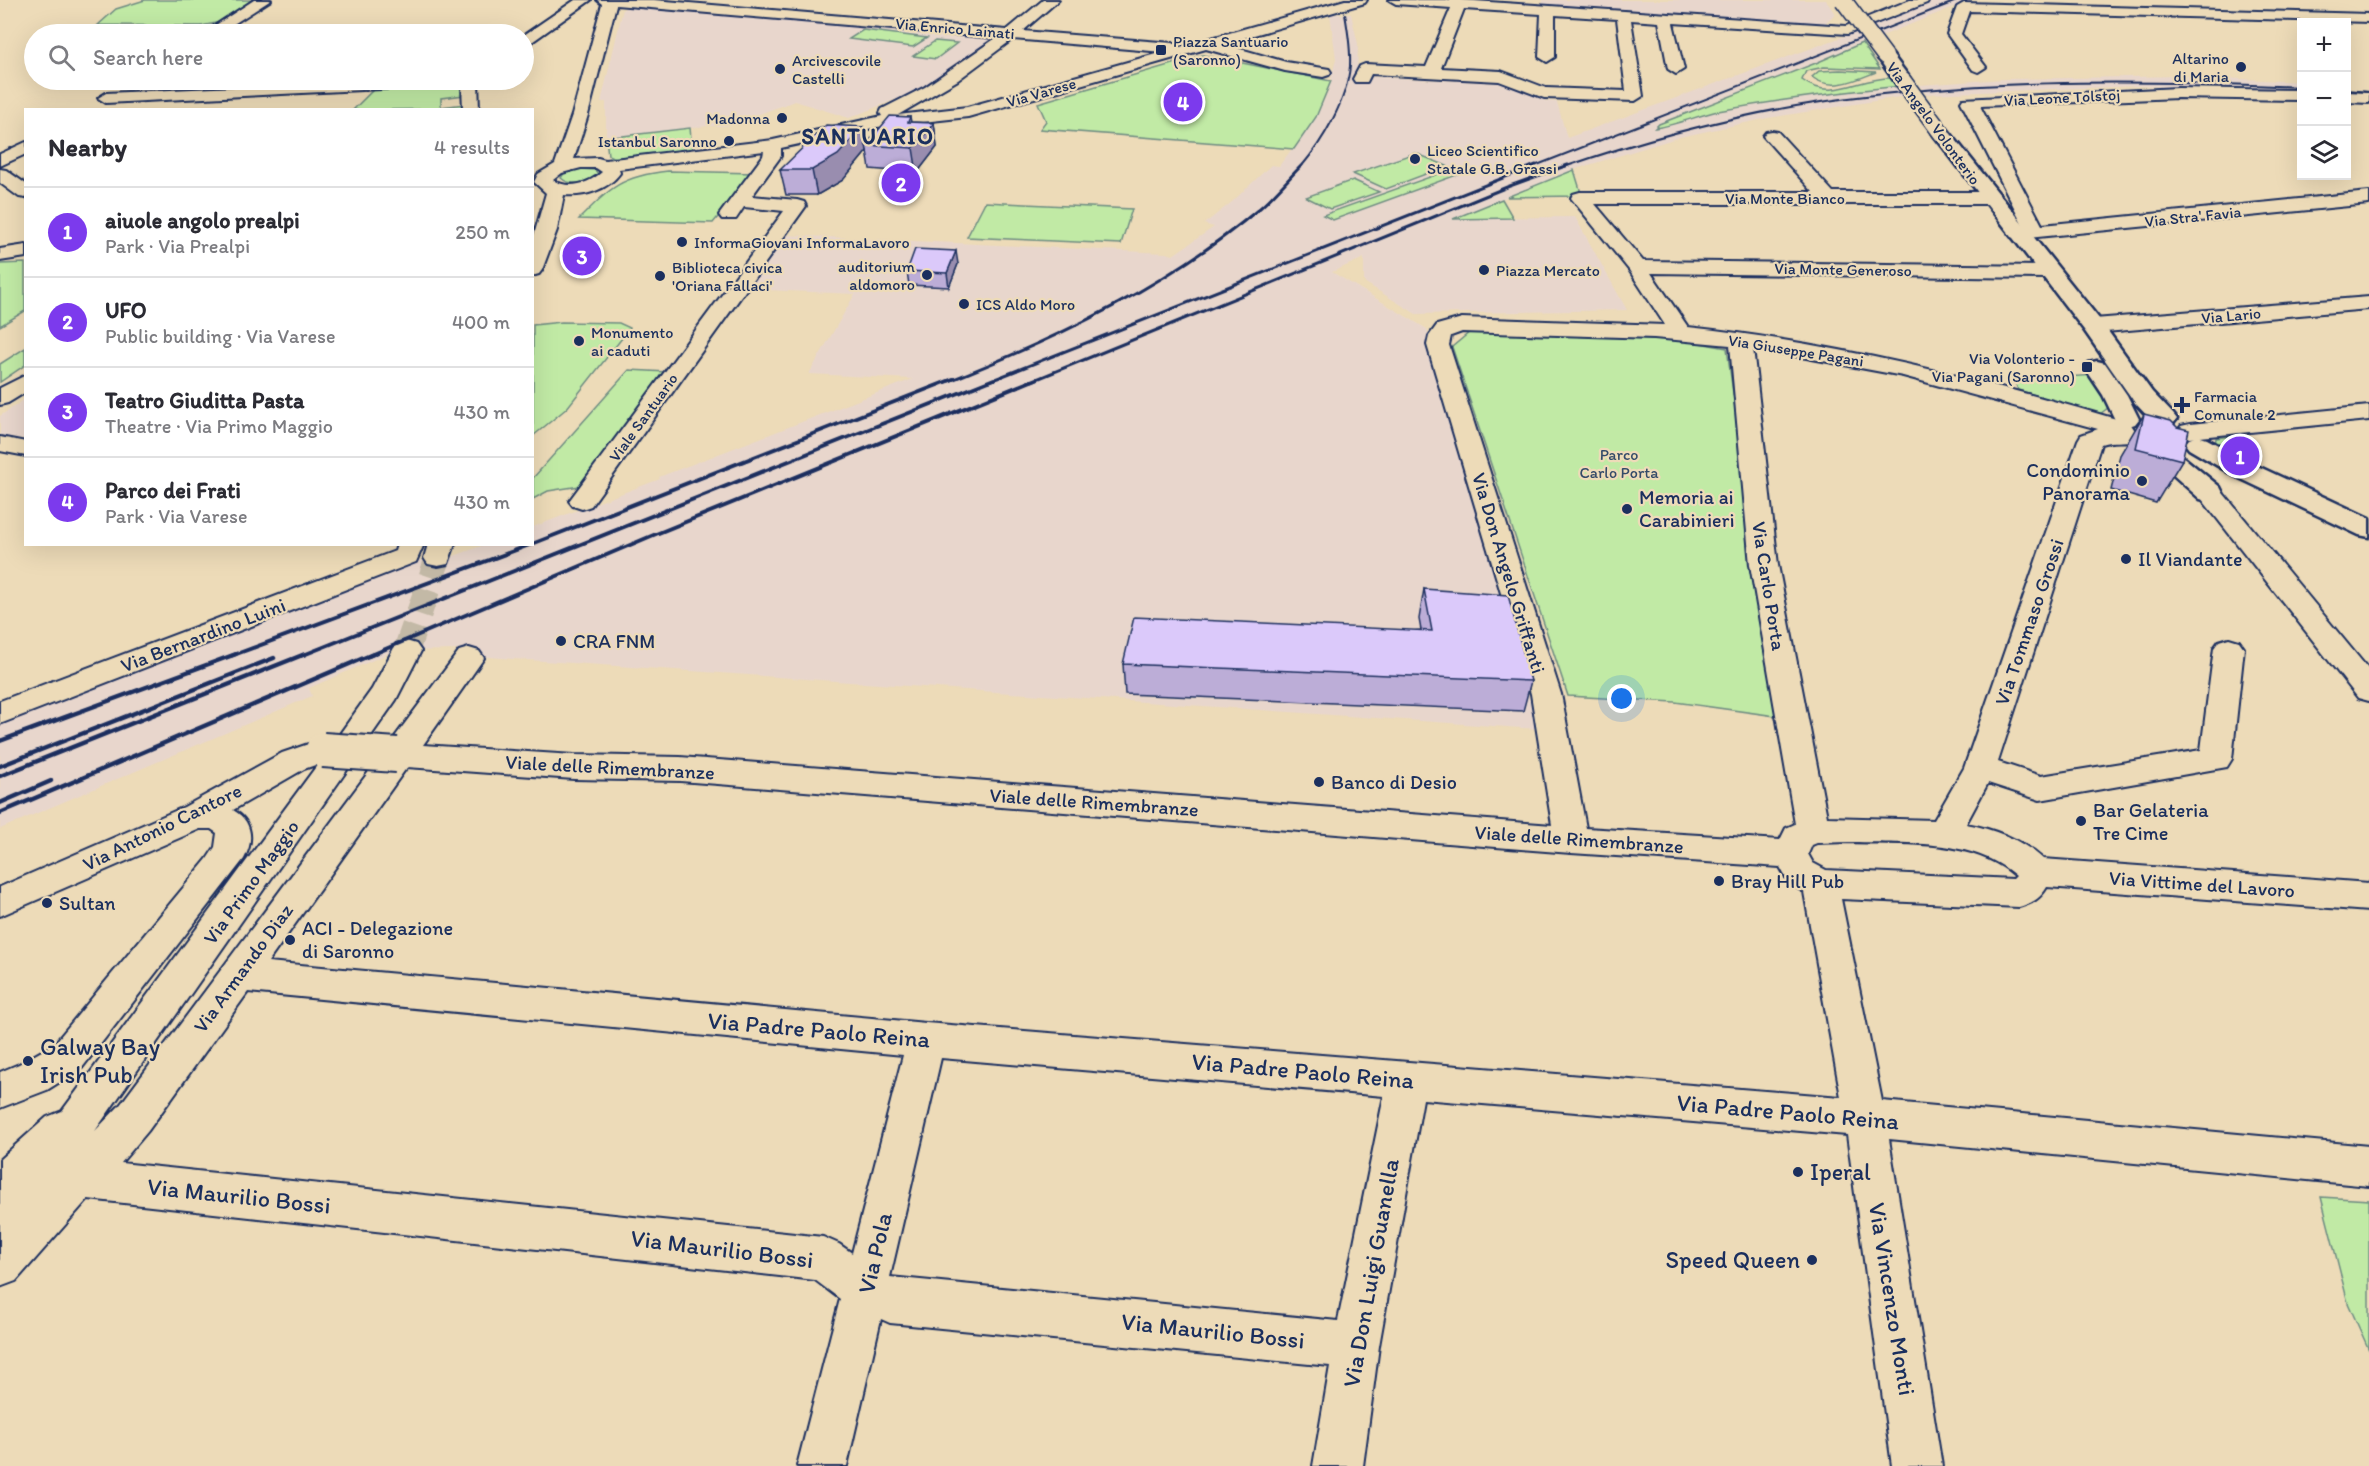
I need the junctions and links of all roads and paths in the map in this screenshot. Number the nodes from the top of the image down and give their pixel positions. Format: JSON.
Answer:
{"nodes":[{"id":1,"x":264,"y":0,"type":"edge"},
{"id":2,"x":584,"y":0,"type":"edge"},
{"id":3,"x":608,"y":0,"type":"edge"},
{"id":4,"x":805,"y":0,"type":"edge"},
{"id":5,"x":1052,"y":0,"type":"edge"},
{"id":6,"x":1360,"y":0,"type":"edge"},
{"id":7,"x":1398,"y":0,"type":"edge"},
{"id":8,"x":1843,"y":0,"type":"edge"},
{"id":9,"x":1922,"y":0,"type":"edge"},
{"id":10,"x":2244,"y":0,"type":"edge"},
{"id":11,"x":1459,"y":4,"type":"junction"},
{"id":12,"x":1318,"y":7,"type":"edge"},
{"id":13,"x":1548,"y":10,"type":"junction"},
{"id":14,"x":1623,"y":14,"type":"junction"},
{"id":15,"x":799,"y":16,"type":"junction"},
{"id":16,"x":1665,"y":16,"type":"junction"},
{"id":17,"x":2270,"y":16,"type":"junction"},
{"id":18,"x":2369,"y":18,"type":"edge"},
{"id":19,"x":225,"y":24,"type":"edge"},
{"id":20,"x":1014,"y":33,"type":"junction"},
{"id":21,"x":534,"y":34,"type":"edge"},
{"id":22,"x":1210,"y":45,"type":"junction"},
{"id":23,"x":1192,"y":50,"type":"junction"},
{"id":24,"x":1547,"y":57,"type":"dead end"},
{"id":25,"x":1978,"y":67,"type":"dead end"},
{"id":26,"x":1676,"y":69,"type":"dead end"},
{"id":27,"x":1323,"y":72,"type":"dead end"},
{"id":28,"x":1431,"y":72,"type":"junction"},
{"id":29,"x":1361,"y":79,"type":"dead end"},
{"id":30,"x":119,"y":90,"type":"edge"},
{"id":31,"x":294,"y":90,"type":"edge"},
{"id":32,"x":470,"y":90,"type":"edge"},
{"id":33,"x":928,"y":92,"type":"junction"},
{"id":34,"x":2297,"y":95,"type":"edge"},
{"id":35,"x":2351,"y":97,"type":"edge"},
{"id":36,"x":2369,"y":98,"type":"edge"},
{"id":37,"x":471,"y":108,"type":"edge"},
{"id":38,"x":959,"y":114,"type":"junction"},
{"id":39,"x":580,"y":115,"type":"junction"},
{"id":40,"x":862,"y":124,"type":"junction"},
{"id":41,"x":1772,"y":136,"type":"dead end"},
{"id":42,"x":773,"y":145,"type":"junction"},
{"id":43,"x":24,"y":148,"type":"edge"},
{"id":44,"x":0,"y":160,"type":"edge"},
{"id":45,"x":602,"y":173,"type":"junction"},
{"id":46,"x":3,"y":179,"type":"edge"},
{"id":47,"x":546,"y":179,"type":"edge"},
{"id":48,"x":24,"y":192,"type":"edge"},
{"id":49,"x":1828,"y":198,"type":"junction"},
{"id":50,"x":1990,"y":198,"type":"junction"},
{"id":51,"x":2369,"y":198,"type":"edge"},
{"id":52,"x":541,"y":232,"type":"edge"},
{"id":53,"x":2027,"y":236,"type":"junction"},
{"id":54,"x":24,"y":251,"type":"edge"},
{"id":55,"x":0,"y":255,"type":"edge"},
{"id":56,"x":0,"y":260,"type":"edge"},
{"id":57,"x":24,"y":261,"type":"edge"},
{"id":58,"x":534,"y":262,"type":"edge"},
{"id":59,"x":1637,"y":267,"type":"junction"},
{"id":60,"x":2041,"y":272,"type":"junction"},
{"id":61,"x":2369,"y":303,"type":"edge"},
{"id":62,"x":1462,"y":325,"type":"joint"},
{"id":63,"x":2094,"y":326,"type":"junction"},
{"id":64,"x":1681,"y":333,"type":"junction"},
{"id":65,"x":1741,"y":341,"type":"junction"},
{"id":66,"x":24,"y":383,"type":"edge"},
{"id":67,"x":0,"y":398,"type":"edge"},
{"id":68,"x":2369,"y":413,"type":"edge"},
{"id":69,"x":2164,"y":419,"type":"junction"},
{"id":70,"x":2124,"y":427,"type":"junction"},
{"id":71,"x":0,"y":444,"type":"edge"},
{"id":72,"x":2184,"y":446,"type":"junction"},
{"id":73,"x":24,"y":449,"type":"edge"},
{"id":74,"x":2210,"y":493,"type":"joint"},
{"id":75,"x":582,"y":501,"type":"dead end"},
{"id":76,"x":2369,"y":529,"type":"edge"},
{"id":77,"x":408,"y":550,"type":"edge"},
{"id":78,"x":2229,"y":648,"type":"dead end"},
{"id":79,"x":406,"y":651,"type":"tunnel mouth"},
{"id":80,"x":469,"y":658,"type":"dead end"},
{"id":81,"x":2369,"y":691,"type":"edge"},
{"id":82,"x":0,"y":713,"type":"edge"},
{"id":83,"x":323,"y":750,"type":"junction"},
{"id":84,"x":398,"y":755,"type":"junction"},
{"id":85,"x":1980,"y":768,"type":"junction"},
{"id":86,"x":196,"y":816,"type":"junction"},
{"id":87,"x":1943,"y":835,"type":"junction"},
{"id":88,"x":1571,"y":840,"type":"junction"},
{"id":89,"x":1802,"y":842,"type":"junction"},
{"id":90,"x":2035,"y":872,"type":"junction"},
{"id":91,"x":0,"y":882,"type":"edge"},
{"id":92,"x":1820,"y":884,"type":"junction"},
{"id":93,"x":2369,"y":897,"type":"edge"},
{"id":94,"x":0,"y":902,"type":"edge"},
{"id":95,"x":238,"y":975,"type":"junction"},
{"id":96,"x":926,"y":1040,"type":"junction"},
{"id":97,"x":1407,"y":1080,"type":"junction"},
{"id":98,"x":0,"y":1090,"type":"edge"},
{"id":99,"x":87,"y":1107,"type":"junction"},
{"id":100,"x":1865,"y":1118,"type":"junction"},
{"id":101,"x":20,"y":1153,"type":"edge"},
{"id":102,"x":2369,"y":1166,"type":"edge"},
{"id":103,"x":78,"y":1178,"type":"junction"},
{"id":104,"x":0,"y":1186,"type":"edge"},
{"id":105,"x":0,"y":1245,"type":"edge"},
{"id":106,"x":0,"y":1265,"type":"edge"},
{"id":107,"x":866,"y":1290,"type":"junction"},
{"id":108,"x":1356,"y":1346,"type":"junction"},
{"id":109,"x":822,"y":1466,"type":"edge"},
{"id":110,"x":1338,"y":1466,"type":"edge"},
{"id":111,"x":1917,"y":1466,"type":"edge"}],
"edges":[{"from":1,"to":19,"type":"street"},
{"from":2,"to":21,"type":"street"},
{"from":3,"to":15,"type":"street","name":"Via Enrico Lainati"},
{"from":3,"to":39,"type":"street"},
{"from":4,"to":15,"type":"street"},
{"from":5,"to":20,"type":"street"},
{"from":6,"to":12,"type":"street","name":"Via Varese"},
{"from":7,"to":11,"type":"street"},
{"from":8,"to":50,"type":"street","name":"Via Angelo Volonterio","bridge":true},
{"from":9,"to":16,"type":"street"},
{"from":10,"to":17,"type":"street"},
{"from":11,"to":13,"type":"street"},
{"from":11,"to":28,"type":"street"},
{"from":12,"to":22,"type":"street","name":"Via Varese"},
{"from":13,"to":14,"type":"street"},
{"from":13,"to":24,"type":"street"},
{"from":14,"to":16,"type":"street"},
{"from":14,"to":28,"type":"street"},
{"from":15,"to":20,"type":"street","name":"Via Enrico Lainati"},
{"from":16,"to":26,"type":"street"},
{"from":17,"to":18,"type":"street"},
{"from":17,"to":25,"type":"street"},
{"from":20,"to":23,"type":"street","name":"Via Enrico Lainati"},
{"from":20,"to":33,"type":"street"},
{"from":22,"to":23,"type":"street","name":"Via Varese"},
{"from":22,"to":27,"type":"street"},
{"from":23,"to":38,"type":"street","name":"Via Varese"},
{"from":28,"to":29,"type":"street"},
{"from":30,"to":31,"type":"street"},
{"from":32,"to":37,"type":"street"},
{"from":33,"to":38,"type":"street"},
{"from":33,"to":40,"type":"street"},
{"from":34,"to":53,"type":"street","name":"Via Leone Tolstoj"},
{"from":35,"to":36,"type":"street"},
{"from":38,"to":40,"type":"street","name":"Via Varese"},
{"from":39,"to":45,"type":"street"},
{"from":39,"to":47,"type":"street"},
{"from":40,"to":42,"type":"street","name":"Via Varese"},
{"from":41,"to":49,"type":"street"},
{"from":42,"to":45,"type":"street","name":"Via Varese"},
{"from":42,"to":75,"type":"street","name":"Viale Santuario"},
{"from":43,"to":44,"type":"street"},
{"from":45,"to":47,"type":"street","name":"Via Varese"},
{"from":45,"to":52,"type":"street"},
{"from":46,"to":48,"type":"street"},
{"from":47,"to":52,"type":"street"},
{"from":49,"to":50,"type":"street","name":"Via Monte Bianco"},
{"from":49,"to":59,"type":"street","name":"Via Monte Bianco"},
{"from":50,"to":53,"type":"street","name":"Via Angelo Volonterio"},
{"from":51,"to":53,"type":"street","name":"Via Stra' Favia"},
{"from":52,"to":58,"type":"street"},
{"from":53,"to":60,"type":"street","name":"Via Angelo Volonterio"},
{"from":54,"to":55,"type":"street"},
{"from":56,"to":57,"type":"street"},
{"from":59,"to":60,"type":"street","name":"Via Monte Generoso"},
{"from":59,"to":64,"type":"street"},
{"from":60,"to":63,"type":"street","name":"Via Angelo Volonterio"},
{"from":60,"to":70,"type":"street","name":"Via Angelo Volonterio"},
{"from":61,"to":63,"type":"street","name":"Via Lario"},
{"from":62,"to":64,"type":"street","name":"Via Giuseppe Pagani"},
{"from":62,"to":88,"type":"street","name":"Via Don Angelo Griffanti"},
{"from":63,"to":69,"type":"street","name":"Via Angelo Volonterio"},
{"from":64,"to":65,"type":"street","name":"Via Giuseppe Pagani"},
{"from":65,"to":70,"type":"street","name":"Via Giuseppe Pagani"},
{"from":65,"to":89,"type":"street","name":"Via Carlo Porta"},
{"from":66,"to":67,"type":"street"},
{"from":68,"to":72,"type":"street"},
{"from":69,"to":70,"type":"street"},
{"from":69,"to":72,"type":"street"},
{"from":70,"to":72,"type":"street"},
{"from":70,"to":85,"type":"street","name":"Via Tommaso Grossi"},
{"from":71,"to":73,"type":"street"},
{"from":72,"to":74,"type":"street"},
{"from":72,"to":76,"type":"street"},
{"from":74,"to":81,"type":"street"},
{"from":77,"to":82,"type":"street","name":"Via Bernardino Luini"},
{"from":78,"to":85,"type":"street"},
{"from":79,"to":99,"type":"street","name":"Via Primo Maggio"},
{"from":80,"to":84,"type":"street","name":"Via Armando Diaz"},
{"from":83,"to":84,"type":"street","name":"Via Antonio Cantore","bridge":true},
{"from":83,"to":86,"type":"street","name":"Via Antonio Cantore"},
{"from":83,"to":91,"type":"street","name":"Via Antonio Cantore"},
{"from":84,"to":88,"type":"street","name":"Viale delle Rimembranze"},
{"from":84,"to":95,"type":"street","name":"Via Armando Diaz"},
{"from":85,"to":87,"type":"street","name":"Via Tommaso Grossi"},
{"from":86,"to":94,"type":"street","name":"Via Antonio Cantore"},
{"from":86,"to":98,"type":"street"},
{"from":87,"to":89,"type":"street","name":"Viale delle Rimembranze"},
{"from":87,"to":90,"type":"street","name":"Viale delle Rimembranze"},
{"from":88,"to":89,"type":"street","name":"Viale delle Rimembranze"},
{"from":89,"to":92,"type":"street"},
{"from":90,"to":92,"type":"street"},
{"from":90,"to":93,"type":"street","name":"Via Vittime del Lavoro"},
{"from":92,"to":100,"type":"street","name":"Via Vincenzo Monti"},
{"from":95,"to":96,"type":"street","name":"Via Padre Paolo Reina"},
{"from":95,"to":103,"type":"street","name":"Via Armando Diaz"},
{"from":96,"to":97,"type":"street","name":"Via Padre Paolo Reina"},
{"from":96,"to":107,"type":"street","name":"Via Pola"},
{"from":97,"to":100,"type":"street","name":"Via Padre Paolo Reina"},
{"from":97,"to":108,"type":"street","name":"Via Don Luigi Guanella"},
{"from":99,"to":101,"type":"street"},
{"from":99,"to":105,"type":"street"},
{"from":100,"to":102,"type":"street","name":"Via Padre Paolo Reina"},
{"from":100,"to":111,"type":"street","name":"Via Vincenzo Monti"},
{"from":101,"to":104,"type":"street"},
{"from":103,"to":106,"type":"street","name":"Via Armando Diaz"},
{"from":103,"to":107,"type":"street","name":"Via Maurilio Bossi"},
{"from":107,"to":108,"type":"street","name":"Via Maurilio Bossi"},
{"from":107,"to":109,"type":"street","name":"Via Pola"},
{"from":108,"to":110,"type":"street","name":"Via Don Luigi Guanella"}]}
